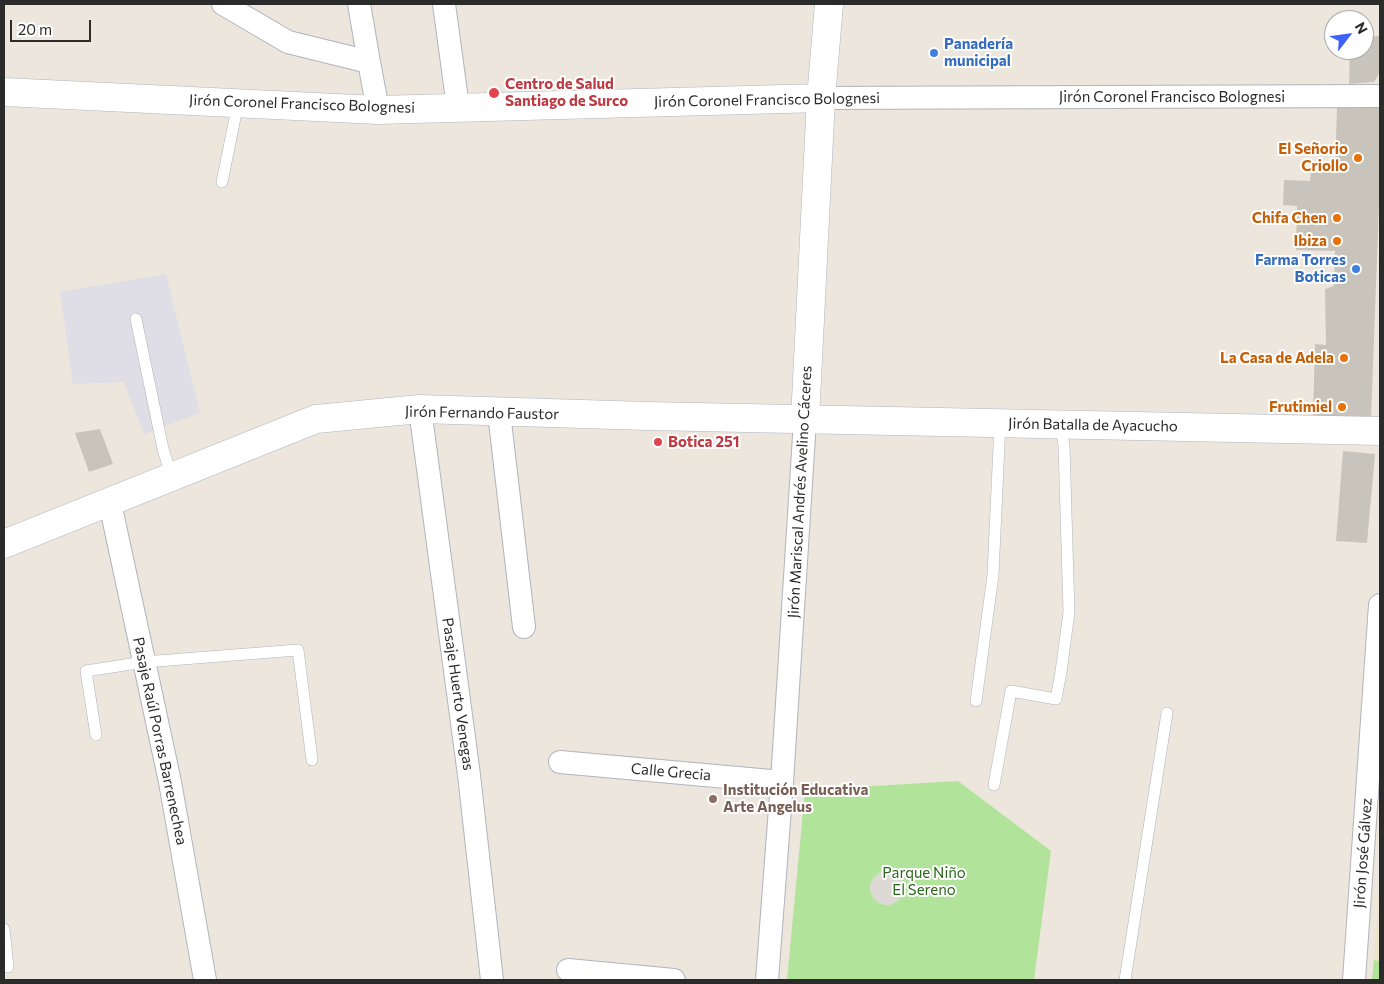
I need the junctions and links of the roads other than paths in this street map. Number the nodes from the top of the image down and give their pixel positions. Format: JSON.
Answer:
{"nodes":[{"id":1,"x":222,"y":4,"type":"edge"},
{"id":2,"x":359,"y":4,"type":"edge"},
{"id":3,"x":444,"y":4,"type":"edge"},
{"id":4,"x":829,"y":4,"type":"edge"},
{"id":5,"x":369,"y":62,"type":"junction"},
{"id":6,"x":4,"y":92,"type":"edge"},
{"id":7,"x":1380,"y":96,"type":"edge"},
{"id":8,"x":822,"y":98,"type":"junction"},
{"id":9,"x":238,"y":103,"type":"junction"},
{"id":10,"x":458,"y":107,"type":"junction"},
{"id":11,"x":378,"y":110,"type":"junction"},
{"id":12,"x":222,"y":182,"type":"dead end"},
{"id":13,"x":136,"y":319,"type":"dead end"},
{"id":14,"x":420,"y":409,"type":"junction"},
{"id":15,"x":499,"y":413,"type":"junction"},
{"id":16,"x":805,"y":420,"type":"junction"},
{"id":17,"x":1000,"y":423,"type":"junction"},
{"id":18,"x":1061,"y":425,"type":"junction"},
{"id":19,"x":1380,"y":431,"type":"edge"},
{"id":20,"x":172,"y":478,"type":"junction"},
{"id":21,"x":110,"y":503,"type":"junction"},
{"id":22,"x":4,"y":544,"type":"edge"},
{"id":23,"x":1380,"y":605,"type":"edge"},
{"id":24,"x":524,"y":627,"type":"dead end"},
{"id":25,"x":144,"y":662,"type":"junction"},
{"id":26,"x":976,"y":701,"type":"dead end"},
{"id":27,"x":1167,"y":713,"type":"dead end"},
{"id":28,"x":96,"y":735,"type":"dead end"},
{"id":29,"x":312,"y":760,"type":"dead end"},
{"id":30,"x":560,"y":762,"type":"dead end"},
{"id":31,"x":782,"y":782,"type":"junction"},
{"id":32,"x":994,"y":785,"type":"dead end"},
{"id":33,"x":4,"y":929,"type":"edge"},
{"id":34,"x":8,"y":967,"type":"dead end"},
{"id":35,"x":568,"y":970,"type":"dead end"},
{"id":36,"x":205,"y":980,"type":"edge"},
{"id":37,"x":492,"y":980,"type":"edge"},
{"id":38,"x":674,"y":980,"type":"edge"},
{"id":39,"x":767,"y":980,"type":"edge"},
{"id":40,"x":1124,"y":980,"type":"edge"},
{"id":41,"x":1354,"y":980,"type":"edge"}],
"edges":[{"from":1,"to":5,"type":"street"},
{"from":2,"to":5,"type":"street"},
{"from":3,"to":10,"type":"street"},
{"from":4,"to":8,"type":"street","name":"Jirón Mariscal Andrés Avelino Cáceres"},
{"from":5,"to":11,"type":"street"},
{"from":6,"to":9,"type":"street","name":"Jirón Coronel Francisco Bolognesi"},
{"from":7,"to":8,"type":"street","name":"Jirón Coronel Francisco Bolognesi"},
{"from":8,"to":10,"type":"street","name":"Jirón Coronel Francisco Bolognesi"},
{"from":8,"to":16,"type":"street","name":"Jirón Mariscal Andrés Avelino Cáceres"},
{"from":9,"to":11,"type":"street","name":"Jirón Coronel Francisco Bolognesi"},
{"from":9,"to":12,"type":"lane"},
{"from":10,"to":11,"type":"street","name":"Jirón Coronel Francisco Bolognesi"},
{"from":13,"to":20,"type":"lane"},
{"from":14,"to":15,"type":"street","name":"Jirón Fernando Faustor"},
{"from":14,"to":20,"type":"street","name":"Jirón Fernando Faustor"},
{"from":14,"to":37,"type":"street","name":"Pasaje Huerto Venegas"},
{"from":15,"to":16,"type":"street","name":"Jirón Fernando Faustor"},
{"from":15,"to":24,"type":"street"},
{"from":16,"to":17,"type":"street","name":"Jirón Batalla de Ayacucho"},
{"from":16,"to":31,"type":"street","name":"Jirón Mariscal Andrés Avelino Cáceres"},
{"from":17,"to":18,"type":"street","name":"Jirón Batalla de Ayacucho"},
{"from":17,"to":26,"type":"lane"},
{"from":18,"to":19,"type":"street","name":"Jirón Batalla de Ayacucho"},
{"from":18,"to":32,"type":"lane"},
{"from":20,"to":21,"type":"street","name":"Jirón Fernando Faustor"},
{"from":21,"to":22,"type":"street","name":"Jirón Fernando Faustor"},
{"from":21,"to":25,"type":"street","name":"Pasaje Raúl Porras Barrenechea"},
{"from":23,"to":41,"type":"street","name":"Jirón José Gálvez"},
{"from":25,"to":28,"type":"lane"},
{"from":25,"to":29,"type":"lane"},
{"from":25,"to":36,"type":"street","name":"Pasaje Raúl Porras Barrenechea"},
{"from":27,"to":40,"type":"lane"},
{"from":30,"to":31,"type":"street","name":"Calle Grecia"},
{"from":31,"to":39,"type":"street","name":"Jirón Mariscal Andrés Avelino Cáceres"},
{"from":33,"to":34,"type":"lane"},
{"from":35,"to":38,"type":"street"}]}
